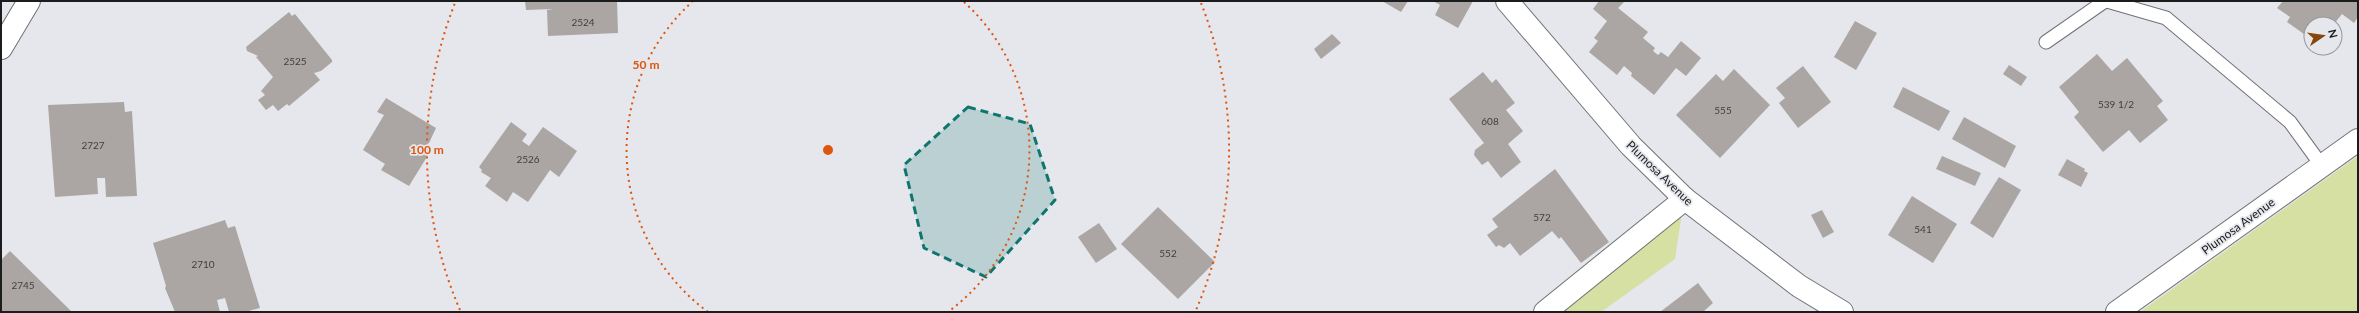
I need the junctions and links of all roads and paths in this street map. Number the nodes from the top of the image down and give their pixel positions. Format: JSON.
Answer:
{"nodes":[{"id":1,"x":29,"y":1,"type":"edge"},
{"id":2,"x":1507,"y":1,"type":"edge"},
{"id":3,"x":2106,"y":1,"type":"edge"},
{"id":4,"x":2046,"y":42,"type":"dead end"},
{"id":5,"x":1,"y":48,"type":"edge"},
{"id":6,"x":2358,"y":140,"type":"edge"},
{"id":7,"x":2322,"y":166,"type":"junction"},
{"id":8,"x":1685,"y":199,"type":"junction"},
{"id":9,"x":1545,"y":312,"type":"edge"},
{"id":10,"x":1842,"y":312,"type":"edge"},
{"id":11,"x":2117,"y":312,"type":"edge"}],
"edges":[{"from":1,"to":5,"type":"street"},
{"from":2,"to":8,"type":"street","name":"Plumosa Avenue"},
{"from":3,"to":4,"type":"lane"},
{"from":3,"to":7,"type":"lane"},
{"from":6,"to":7,"type":"street","name":"Plumosa Avenue"},
{"from":7,"to":11,"type":"street","name":"Plumosa Avenue"},
{"from":8,"to":9,"type":"street"},
{"from":8,"to":10,"type":"street","name":"Plumosa Avenue"}]}
